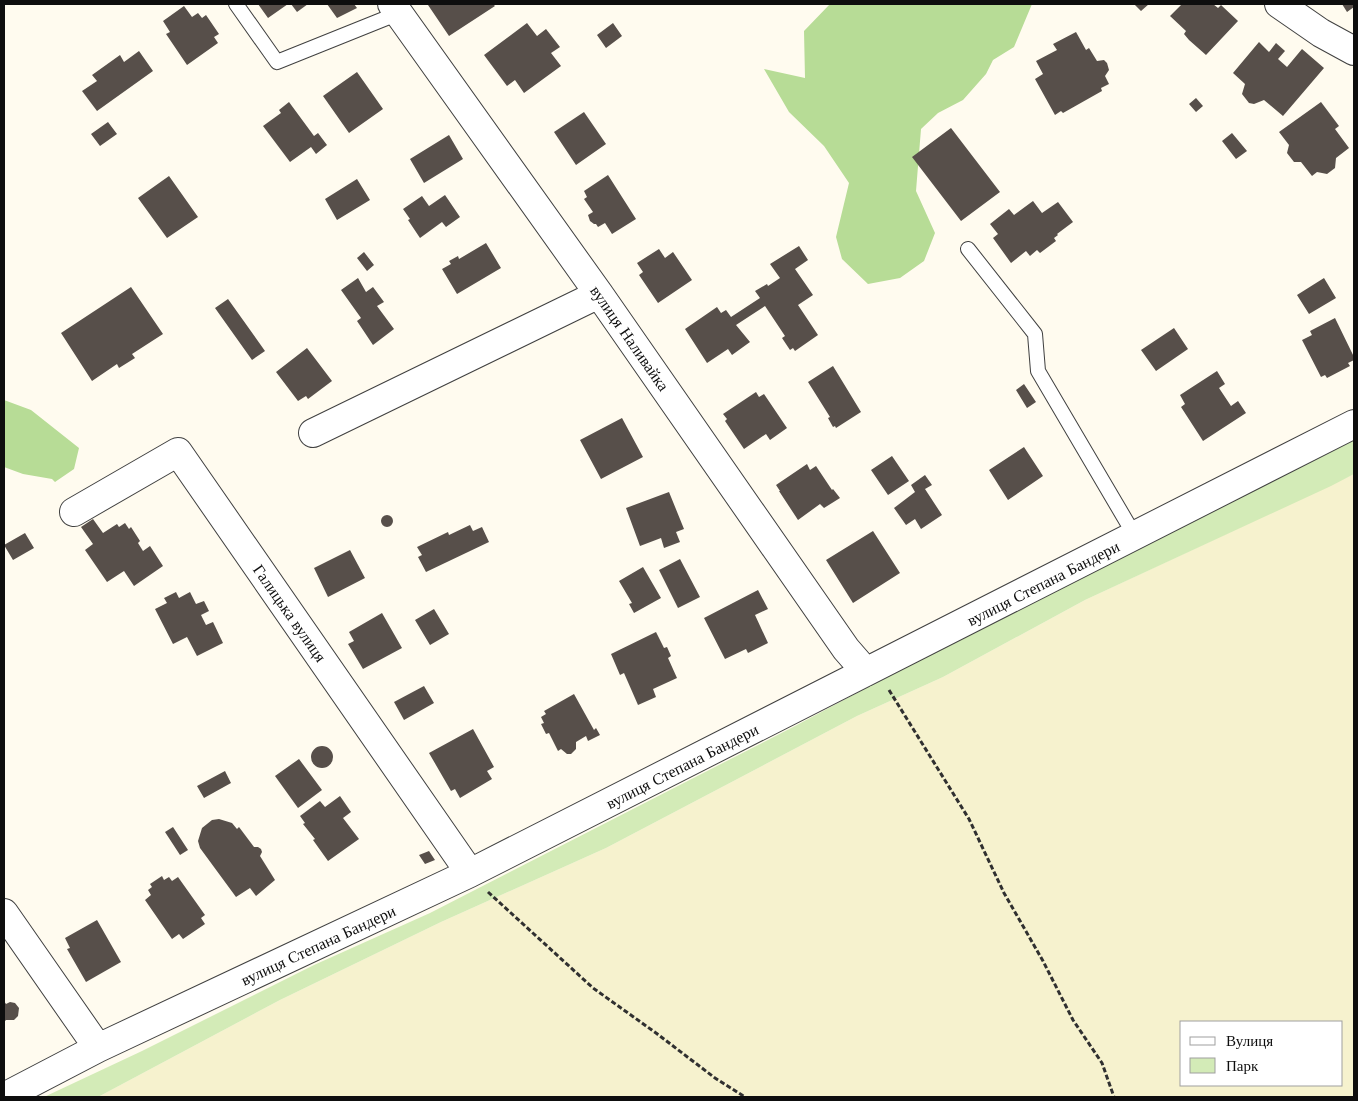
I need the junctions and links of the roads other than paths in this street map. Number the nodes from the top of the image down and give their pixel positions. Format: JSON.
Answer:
{"nodes":[{"id":1,"x":236,"y":4,"type":"edge"},
{"id":2,"x":1279,"y":4,"type":"edge"},
{"id":3,"x":396,"y":8,"type":"edge"},
{"id":4,"x":1354,"y":51,"type":"edge"},
{"id":5,"x":968,"y":249,"type":"dead end"},
{"id":6,"x":599,"y":294,"type":"junction"},
{"id":7,"x":1354,"y":424,"type":"edge"},
{"id":8,"x":313,"y":433,"type":"dead end"},
{"id":9,"x":74,"y":512,"type":"dead end"},
{"id":10,"x":1135,"y":536,"type":"junction"},
{"id":11,"x":866,"y":672,"type":"junction"},
{"id":12,"x":470,"y":873,"type":"junction"},
{"id":13,"x":4,"y":914,"type":"edge"},
{"id":14,"x":98,"y":1048,"type":"junction"},
{"id":15,"x":4,"y":1097,"type":"edge"}],
"edges":[{"from":1,"to":3,"type":"lane"},
{"from":2,"to":4,"type":"street"},
{"from":3,"to":6,"type":"street","name":"вулиця Наливайка"},
{"from":5,"to":10,"type":"lane"},
{"from":6,"to":8,"type":"street"},
{"from":6,"to":11,"type":"street","name":"вулиця Наливайка"},
{"from":7,"to":10,"type":"street","name":"вулиця Степана Бандери"},
{"from":9,"to":12,"type":"street","name":"Галицька вулиця"},
{"from":10,"to":11,"type":"street","name":"вулиця Степана Бандери"},
{"from":11,"to":12,"type":"street","name":"вулиця Степана Бандери"},
{"from":12,"to":14,"type":"street","name":"вулиця Степана Бандери"},
{"from":13,"to":14,"type":"street"},
{"from":14,"to":15,"type":"street","name":"вулиця Степана Бандери"}]}
